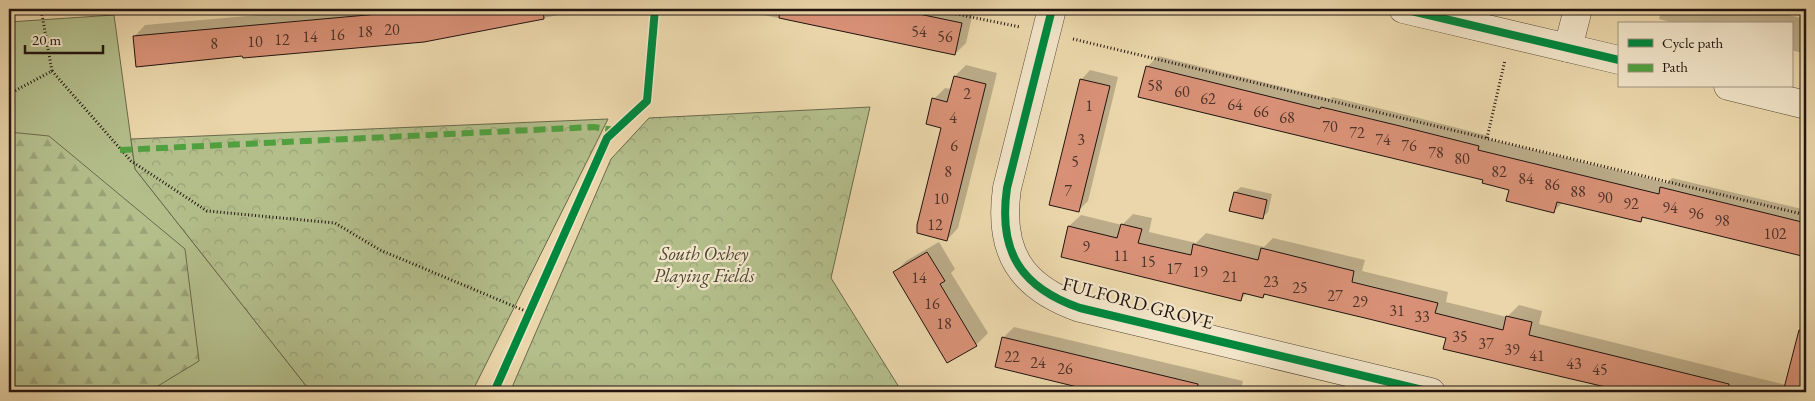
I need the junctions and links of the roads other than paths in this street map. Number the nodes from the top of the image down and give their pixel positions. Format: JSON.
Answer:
{"nodes":[{"id":1,"x":1403,"y":9,"type":"edge"},
{"id":2,"x":1578,"y":9,"type":"edge"},
{"id":3,"x":1049,"y":21,"type":"edge"},
{"id":4,"x":1568,"y":48,"type":"junction"},
{"id":5,"x":1618,"y":60,"type":"edge"},
{"id":6,"x":1736,"y":88,"type":"edge"},
{"id":7,"x":1806,"y":105,"type":"edge"},
{"id":8,"x":1431,"y":392,"type":"edge"}],
"edges":[{"from":1,"to":4,"type":"street"},
{"from":2,"to":4,"type":"street"},
{"from":3,"to":8,"type":"street","name":"FULFORD GROVE"},
{"from":4,"to":5,"type":"street"},
{"from":6,"to":7,"type":"street"}]}
